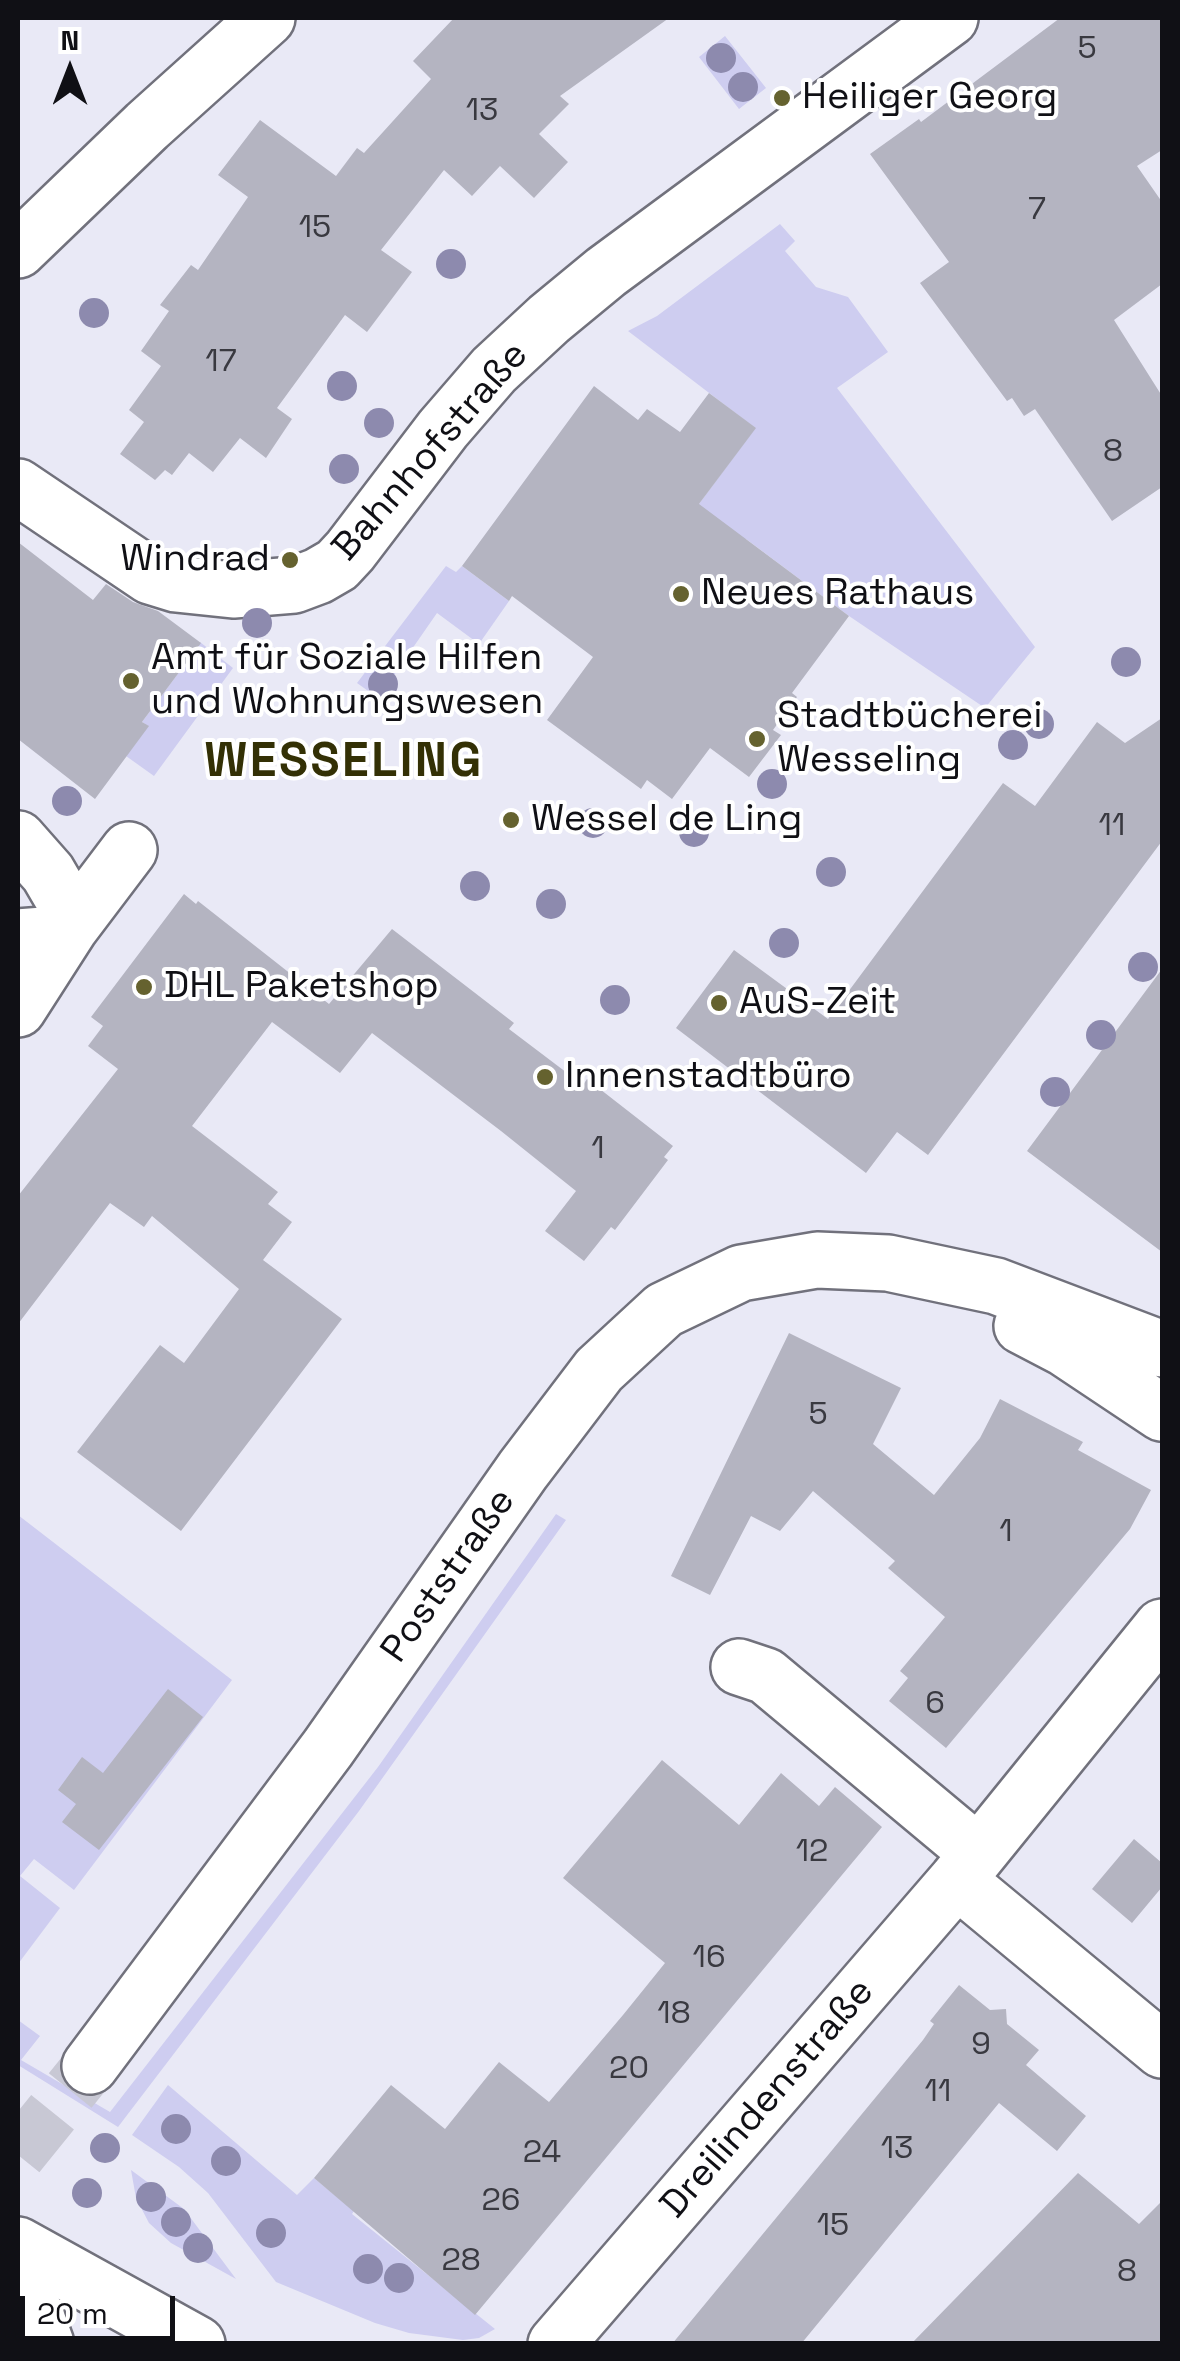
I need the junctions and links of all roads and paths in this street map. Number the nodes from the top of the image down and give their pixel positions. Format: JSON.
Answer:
{"nodes":[{"id":1,"x":267,"y":18,"type":"edge"},
{"id":2,"x":950,"y":18,"type":"edge"},
{"id":3,"x":18,"y":250,"type":"edge"},
{"id":4,"x":18,"y":487,"type":"edge"},
{"id":5,"x":18,"y":839,"type":"edge"},
{"id":6,"x":128,"y":850,"type":"dead end"},
{"id":7,"x":37,"y":934,"type":"edge"},
{"id":8,"x":18,"y":1009,"type":"edge"},
{"id":9,"x":918,"y":1271,"type":"junction"},
{"id":10,"x":1162,"y":1349,"type":"edge"},
{"id":11,"x":1162,"y":1413,"type":"edge"},
{"id":12,"x":1162,"y":1627,"type":"edge"},
{"id":13,"x":738,"y":1668,"type":"dead end"},
{"id":14,"x":967,"y":1866,"type":"junction"},
{"id":15,"x":1162,"y":2050,"type":"edge"},
{"id":16,"x":90,"y":2066,"type":"tunnel mouth"},
{"id":17,"x":18,"y":2245,"type":"edge"},
{"id":18,"x":18,"y":2267,"type":"edge"},
{"id":19,"x":595,"y":2321,"type":"edge"},
{"id":20,"x":46,"y":2344,"type":"edge"},
{"id":21,"x":197,"y":2344,"type":"edge"},
{"id":22,"x":556,"y":2344,"type":"edge"}],
"edges":[{"from":1,"to":3,"type":"street"},
{"from":2,"to":4,"type":"street","name":"Bahnhofstraße"},
{"from":5,"to":7,"type":"street"},
{"from":6,"to":7,"type":"street"},
{"from":7,"to":8,"type":"street"},
{"from":9,"to":10,"type":"street","name":"Poststraße"},
{"from":9,"to":11,"type":"street","name":"Poststraße"},
{"from":9,"to":16,"type":"street","name":"Poststraße"},
{"from":12,"to":14,"type":"street","name":"Dreilindenstraße"},
{"from":13,"to":14,"type":"street"},
{"from":14,"to":15,"type":"street"},
{"from":14,"to":19,"type":"street","name":"Dreilindenstraße"},
{"from":17,"to":21,"type":"street"},
{"from":18,"to":20,"type":"street"},
{"from":19,"to":22,"type":"street","name":"Dreilindenstraße"}]}
